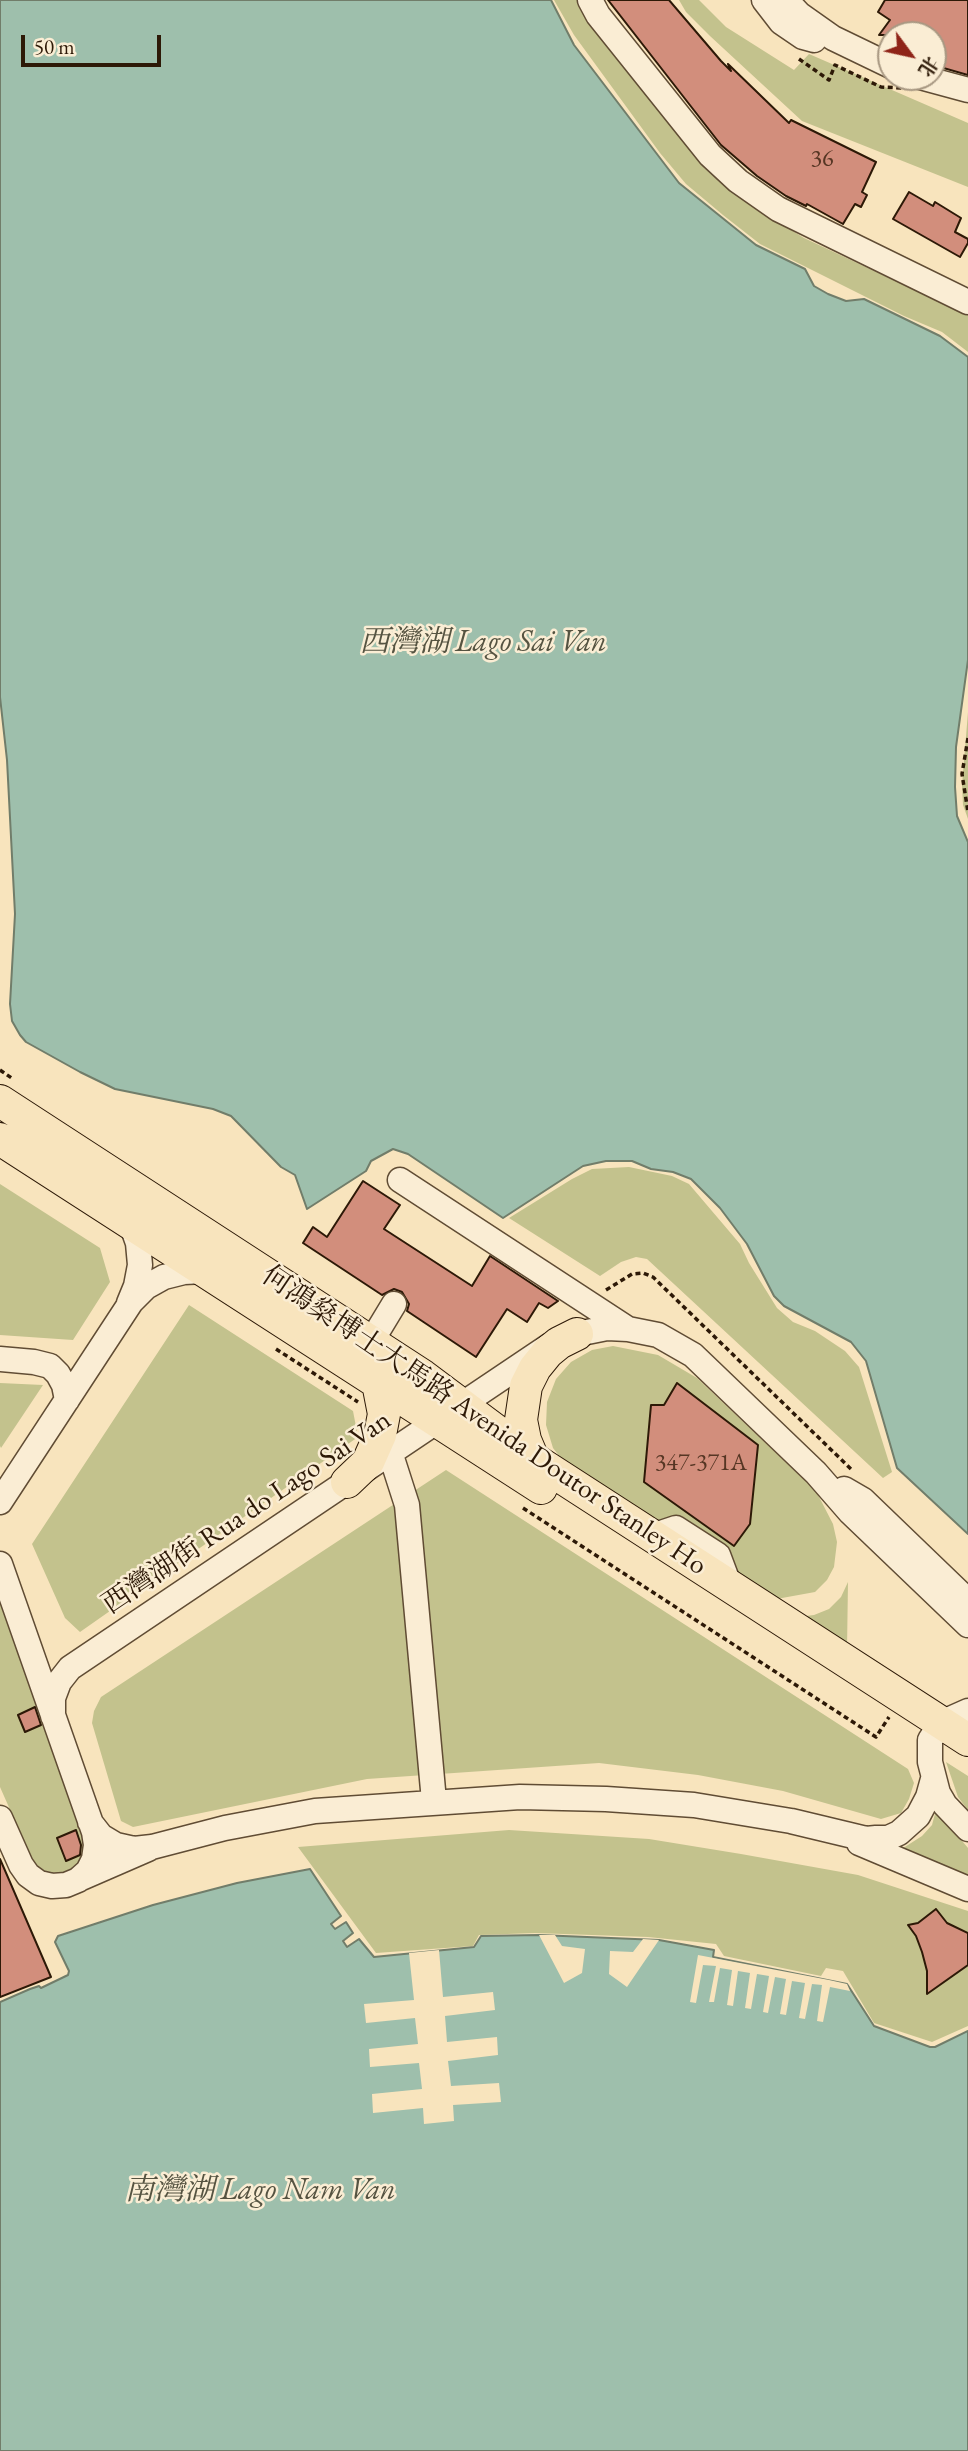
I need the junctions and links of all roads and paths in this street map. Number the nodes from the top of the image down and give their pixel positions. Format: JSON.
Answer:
{"nodes":[{"id":1,"x":590,"y":0,"type":"edge"},
{"id":2,"x":764,"y":0,"type":"edge"},
{"id":3,"x":786,"y":0,"type":"edge"},
{"id":4,"x":845,"y":44,"type":"junction"},
{"id":5,"x":877,"y":59,"type":"edge"},
{"id":6,"x":947,"y":84,"type":"edge"},
{"id":7,"x":968,"y":90,"type":"edge"},
{"id":8,"x":968,"y":302,"type":"edge"},
{"id":9,"x":968,"y":738,"type":"edge"},
{"id":10,"x":968,"y":812,"type":"edge"},
{"id":11,"x":0,"y":1101,"type":"edge"},
{"id":12,"x":0,"y":1139,"type":"edge"},
{"id":13,"x":400,"y":1180,"type":"dead end"},
{"id":14,"x":131,"y":1223,"type":"junction"},
{"id":15,"x":205,"y":1271,"type":"junction"},
{"id":16,"x":394,"y":1304,"type":"dead end"},
{"id":17,"x":127,"y":1307,"type":"junction"},
{"id":18,"x":628,"y":1329,"type":"junction"},
{"id":19,"x":577,"y":1334,"type":"junction"},
{"id":20,"x":371,"y":1342,"type":"junction"},
{"id":21,"x":268,"y":1344,"type":"dead end"},
{"id":22,"x":0,"y":1359,"type":"edge"},
{"id":23,"x":379,"y":1383,"type":"junction"},
{"id":24,"x":67,"y":1400,"type":"junction"},
{"id":25,"x":450,"y":1413,"type":"junction"},
{"id":26,"x":383,"y":1418,"type":"junction"},
{"id":27,"x":390,"y":1452,"type":"junction"},
{"id":28,"x":32,"y":1454,"type":"junction"},
{"id":29,"x":533,"y":1459,"type":"junction"},
{"id":30,"x":0,"y":1463,"type":"edge"},
{"id":31,"x":816,"y":1472,"type":"junction"},
{"id":32,"x":347,"y":1482,"type":"junction"},
{"id":33,"x":0,"y":1502,"type":"edge"},
{"id":34,"x":513,"y":1502,"type":"dead end"},
{"id":35,"x":0,"y":1564,"type":"edge"},
{"id":36,"x":968,"y":1601,"type":"edge"},
{"id":37,"x":12,"y":1606,"type":"edge"},
{"id":38,"x":968,"y":1625,"type":"edge"},
{"id":39,"x":92,"y":1653,"type":"junction"},
{"id":40,"x":890,"y":1714,"type":"junction"},
{"id":41,"x":53,"y":1716,"type":"junction"},
{"id":42,"x":956,"y":1723,"type":"edge"},
{"id":43,"x":968,"y":1765,"type":"edge"},
{"id":44,"x":933,"y":1779,"type":"junction"},
{"id":45,"x":434,"y":1801,"type":"junction"},
{"id":46,"x":0,"y":1818,"type":"edge"},
{"id":47,"x":90,"y":1822,"type":"junction"},
{"id":48,"x":968,"y":1829,"type":"edge"},
{"id":49,"x":831,"y":1832,"type":"junction"},
{"id":50,"x":152,"y":1847,"type":"junction"},
{"id":51,"x":78,"y":1880,"type":"junction"},
{"id":52,"x":968,"y":1889,"type":"edge"}],
"edges":[{"from":1,"to":8,"type":"street"},
{"from":2,"to":4,"type":"street"},
{"from":3,"to":4,"type":"street"},
{"from":4,"to":5,"type":"street"},
{"from":6,"to":7,"type":"street"},
{"from":9,"to":10,"type":"path"},
{"from":11,"to":20,"type":"main road","name":"何鴻燊博士大馬路 Avenida Doutor Stanley Ho"},
{"from":12,"to":14,"type":"main road","name":"何鴻燊博士大馬路 Avenida Doutor Stanley Ho"},
{"from":13,"to":18,"type":"street"},
{"from":14,"to":15,"type":"main road","name":"何鴻燊博士大馬路 Avenida Doutor Stanley Ho"},
{"from":14,"to":17,"type":"street"},
{"from":15,"to":17,"type":"street"},
{"from":15,"to":23,"type":"main road","name":"何鴻燊博士大馬路 Avenida Doutor Stanley Ho"},
{"from":16,"to":20,"type":"street"},
{"from":17,"to":24,"type":"street"},
{"from":18,"to":19,"type":"street","name":"西灣湖街 Rua do Lago Sai Van"},
{"from":18,"to":31,"type":"street","name":"西灣湖街 Rua do Lago Sai Van"},
{"from":19,"to":25,"type":"street","name":"西灣湖街 Rua do Lago Sai Van"},
{"from":19,"to":29,"type":"main road"},
{"from":20,"to":25,"type":"main road","name":"何鴻燊博士大馬路 Avenida Doutor Stanley Ho"},
{"from":21,"to":26,"type":"path"},
{"from":22,"to":24,"type":"street"},
{"from":23,"to":25,"type":"main road","name":"何鴻燊博士大馬路 Avenida Doutor Stanley Ho"},
{"from":23,"to":26,"type":"main road"},
{"from":24,"to":28,"type":"street"},
{"from":25,"to":27,"type":"street","name":"西灣湖街 Rua do Lago Sai Van"},
{"from":25,"to":29,"type":"main road","name":"何鴻燊博士大馬路 Avenida Doutor Stanley Ho"},
{"from":25,"to":40,"type":"main road","name":"何鴻燊博士大馬路 Avenida Doutor Stanley Ho"},
{"from":26,"to":32,"type":"main road"},
{"from":27,"to":32,"type":"street","name":"西灣湖街 Rua do Lago Sai Van"},
{"from":27,"to":45,"type":"street"},
{"from":28,"to":30,"type":"street"},
{"from":28,"to":33,"type":"street"},
{"from":29,"to":42,"type":"main road","name":"何鴻燊博士大馬路 Avenida Doutor Stanley Ho"},
{"from":31,"to":36,"type":"street","name":"西灣湖街 Rua do Lago Sai Van"},
{"from":31,"to":38,"type":"street","name":"西灣湖街 Rua do Lago Sai Van"},
{"from":32,"to":39,"type":"street","name":"西灣湖街 Rua do Lago Sai Van"},
{"from":34,"to":40,"type":"path"},
{"from":35,"to":37,"type":"street"},
{"from":37,"to":39,"type":"street","name":"西灣湖街 Rua do Lago Sai Van"},
{"from":37,"to":41,"type":"street"},
{"from":39,"to":41,"type":"street","name":"西灣湖街 Rua do Lago Sai Van"},
{"from":40,"to":42,"type":"main road","name":"何鴻燊博士大馬路 Avenida Doutor Stanley Ho"},
{"from":41,"to":47,"type":"street"},
{"from":42,"to":43,"type":"main road","name":"何鴻燊博士大馬路 Avenida Doutor Stanley Ho"},
{"from":42,"to":44,"type":"street"},
{"from":44,"to":48,"type":"street"},
{"from":44,"to":49,"type":"street"},
{"from":45,"to":49,"type":"street"},
{"from":45,"to":50,"type":"street"},
{"from":46,"to":51,"type":"street"},
{"from":47,"to":50,"type":"street"},
{"from":47,"to":51,"type":"street"},
{"from":49,"to":52,"type":"street"},
{"from":50,"to":51,"type":"street"}]}
